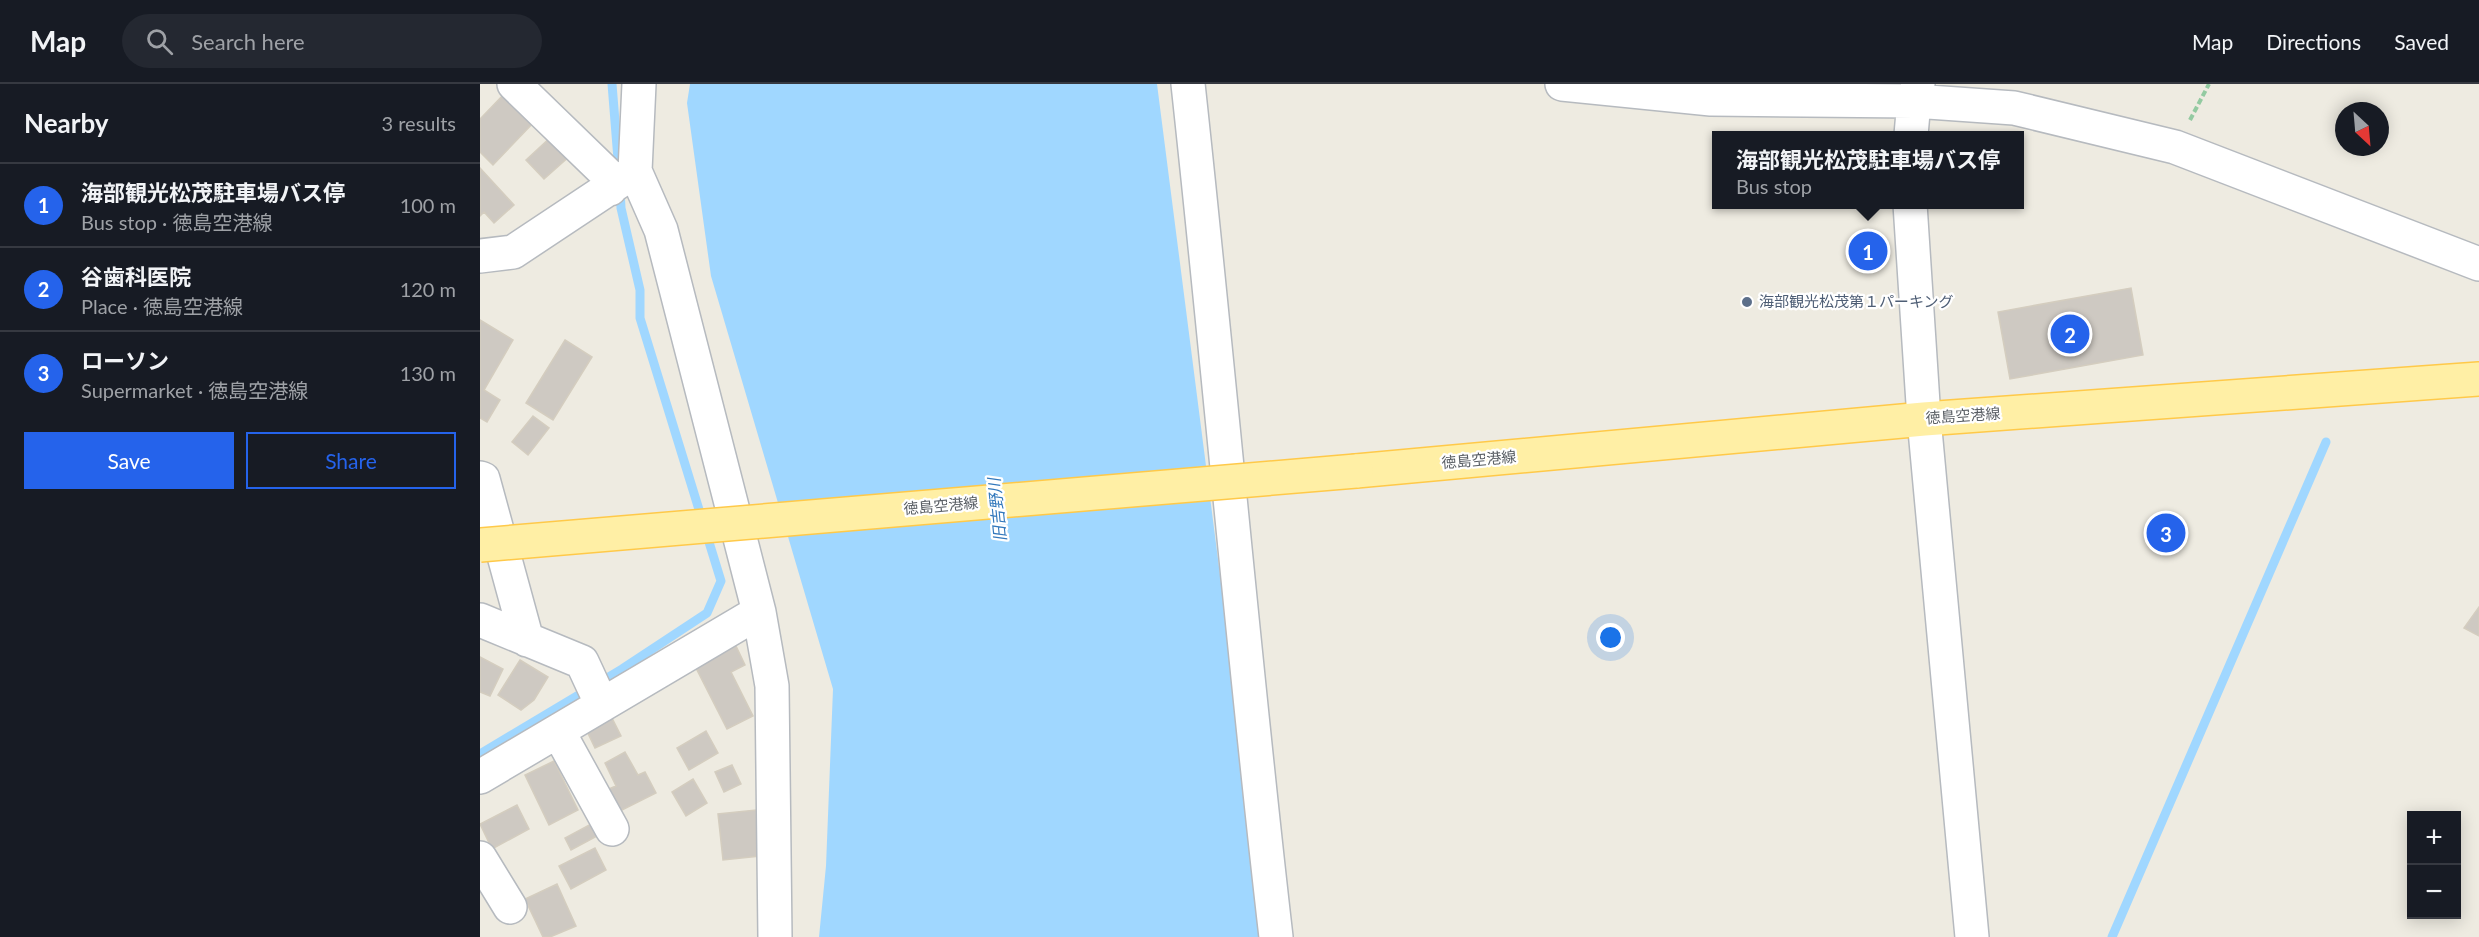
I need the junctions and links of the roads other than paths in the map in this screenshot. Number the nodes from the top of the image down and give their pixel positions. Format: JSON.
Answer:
{"nodes":[{"id":1,"x":514,"y":84,"type":"edge"},
{"id":2,"x":639,"y":84,"type":"edge"},
{"id":3,"x":1188,"y":84,"type":"edge"},
{"id":4,"x":1562,"y":84,"type":"edge"},
{"id":5,"x":1916,"y":93,"type":"edge"},
{"id":6,"x":1911,"y":131,"type":"edge"},
{"id":7,"x":622,"y":180,"type":"junction"},
{"id":8,"x":1910,"y":209,"type":"edge"},
{"id":9,"x":480,"y":256,"type":"edge"},
{"id":10,"x":2479,"y":264,"type":"edge"},
{"id":11,"x":2479,"y":379,"type":"edge"},
{"id":12,"x":1924,"y":419,"type":"junction"},
{"id":13,"x":480,"y":478,"type":"edge"},
{"id":14,"x":480,"y":545,"type":"edge"},
{"id":15,"x":759,"y":612,"type":"junction"},
{"id":16,"x":480,"y":620,"type":"edge"},
{"id":17,"x":527,"y":640,"type":"junction"},
{"id":18,"x":596,"y":691,"type":"junction"},
{"id":19,"x":558,"y":730,"type":"junction"},
{"id":20,"x":480,"y":777,"type":"edge"},
{"id":21,"x":612,"y":829,"type":"dead end"},
{"id":22,"x":480,"y":858,"type":"edge"},
{"id":23,"x":510,"y":907,"type":"dead end"},
{"id":24,"x":775,"y":937,"type":"edge"},
{"id":25,"x":1276,"y":937,"type":"edge"},
{"id":26,"x":1972,"y":937,"type":"edge"}],
"edges":[{"from":1,"to":7,"type":"street"},
{"from":2,"to":7,"type":"street"},
{"from":3,"to":25,"type":"street"},
{"from":4,"to":5,"type":"street"},
{"from":5,"to":6,"type":"street"},
{"from":5,"to":10,"type":"street"},
{"from":7,"to":9,"type":"street"},
{"from":7,"to":15,"type":"street"},
{"from":8,"to":12,"type":"street"},
{"from":11,"to":12,"type":"main road","name":"徳島空港線"},
{"from":12,"to":14,"type":"main road","name":"徳島空港線","bridge":true},
{"from":12,"to":26,"type":"street"},
{"from":13,"to":17,"type":"street"},
{"from":15,"to":18,"type":"street"},
{"from":15,"to":24,"type":"street"},
{"from":16,"to":17,"type":"street"},
{"from":17,"to":18,"type":"street"},
{"from":18,"to":19,"type":"street"},
{"from":19,"to":20,"type":"street"},
{"from":19,"to":21,"type":"street"},
{"from":22,"to":23,"type":"street"}]}
